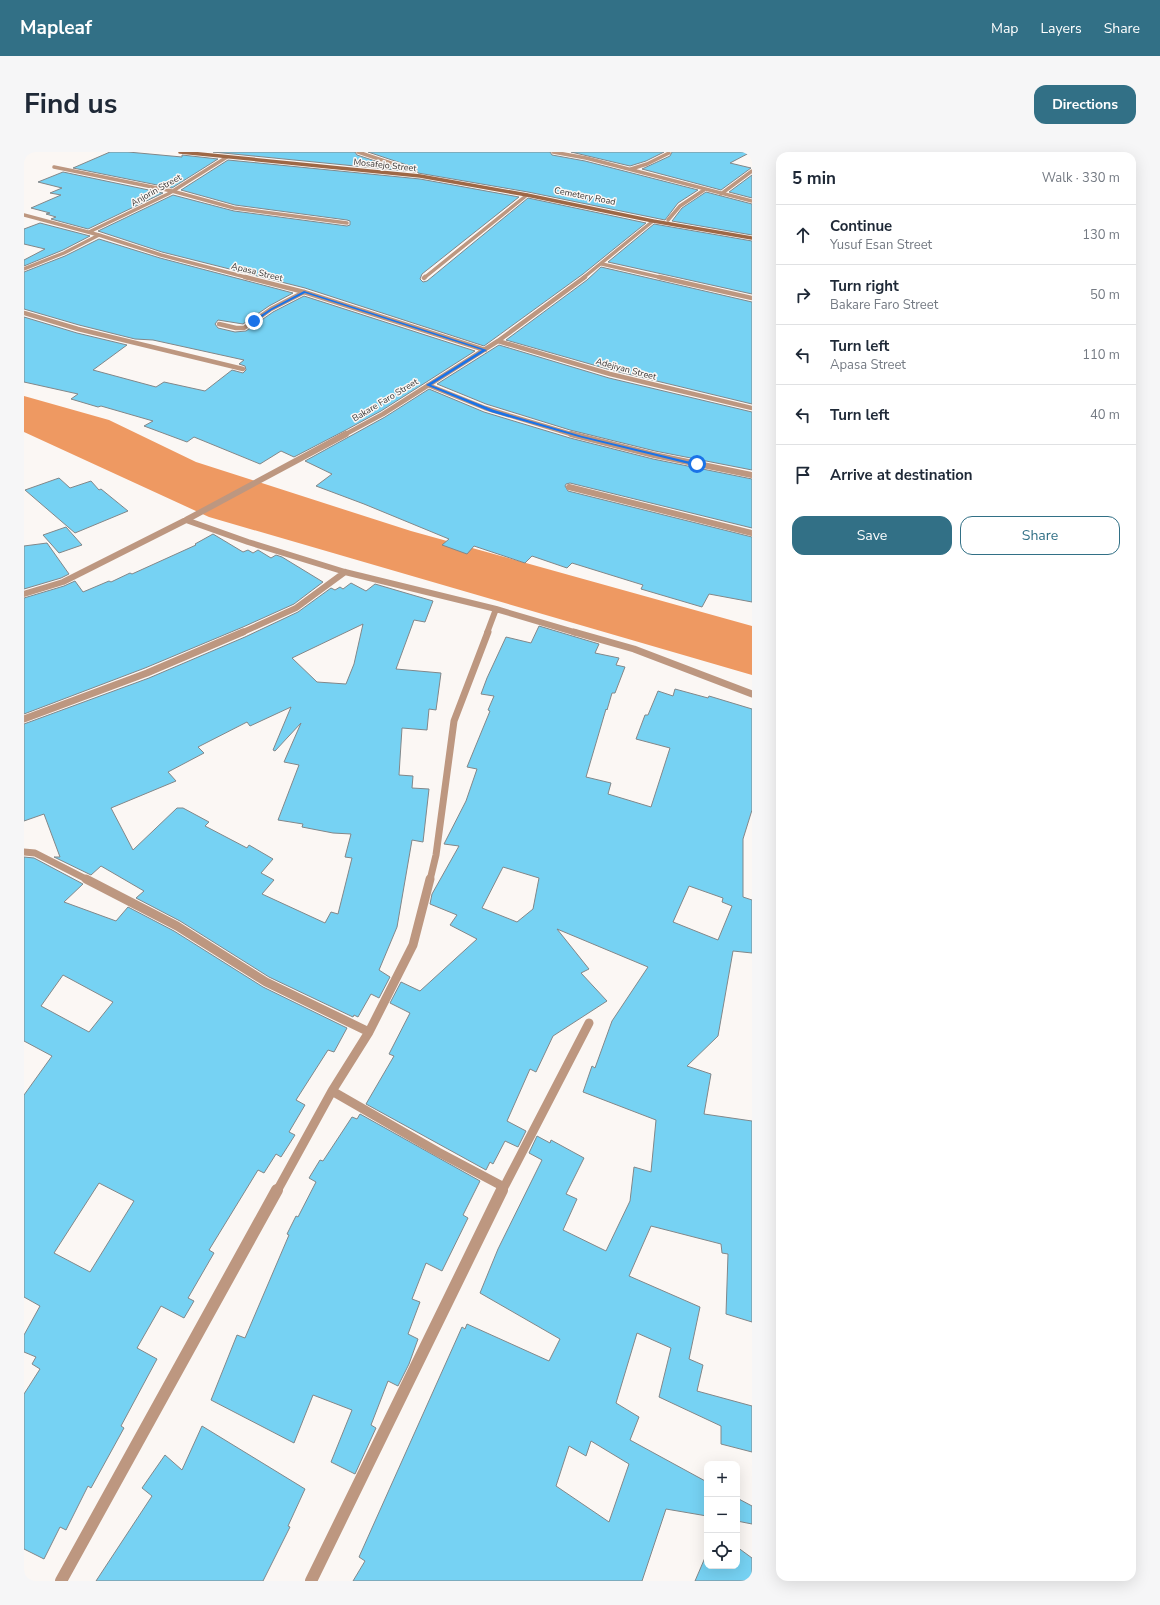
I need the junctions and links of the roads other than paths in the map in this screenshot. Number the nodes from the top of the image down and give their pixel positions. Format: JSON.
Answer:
{"nodes":[{"id":1,"x":180,"y":152,"type":"edge"},
{"id":2,"x":222,"y":152,"type":"edge"},
{"id":3,"x":358,"y":152,"type":"edge"},
{"id":4,"x":553,"y":152,"type":"edge"},
{"id":5,"x":669,"y":153,"type":"dead end"},
{"id":6,"x":227,"y":157,"type":"junction"},
{"id":7,"x":275,"y":157,"type":"junction"},
{"id":8,"x":272,"y":161,"type":"junction"},
{"id":9,"x":54,"y":167,"type":"dead end"},
{"id":10,"x":630,"y":169,"type":"junction"},
{"id":11,"x":752,"y":171,"type":"edge"},
{"id":12,"x":416,"y":172,"type":"junction"},
{"id":13,"x":420,"y":176,"type":"joint"},
{"id":14,"x":704,"y":190,"type":"junction"},
{"id":15,"x":172,"y":191,"type":"junction"},
{"id":16,"x":720,"y":194,"type":"junction"},
{"id":17,"x":527,"y":196,"type":"junction"},
{"id":18,"x":752,"y":202,"type":"edge"},
{"id":19,"x":24,"y":216,"type":"edge"},
{"id":20,"x":668,"y":220,"type":"junction"},
{"id":21,"x":653,"y":221,"type":"junction"},
{"id":22,"x":347,"y":223,"type":"dead end"},
{"id":23,"x":89,"y":232,"type":"junction"},
{"id":24,"x":98,"y":235,"type":"junction"},
{"id":25,"x":752,"y":235,"type":"edge"},
{"id":26,"x":752,"y":238,"type":"edge"},
{"id":27,"x":602,"y":264,"type":"junction"},
{"id":28,"x":24,"y":269,"type":"edge"},
{"id":29,"x":424,"y":278,"type":"dead end"},
{"id":30,"x":304,"y":292,"type":"junction"},
{"id":31,"x":752,"y":298,"type":"edge"},
{"id":32,"x":24,"y":313,"type":"edge"},
{"id":33,"x":218,"y":324,"type":"dead end"},
{"id":34,"x":498,"y":341,"type":"junction"},
{"id":35,"x":485,"y":350,"type":"junction"},
{"id":36,"x":243,"y":369,"type":"dead end"},
{"id":37,"x":428,"y":385,"type":"junction"},
{"id":38,"x":752,"y":408,"type":"edge"},
{"id":39,"x":752,"y":475,"type":"edge"},
{"id":40,"x":569,"y":487,"type":"dead end"},
{"id":41,"x":188,"y":519,"type":"junction"},
{"id":42,"x":752,"y":533,"type":"edge"},
{"id":43,"x":345,"y":572,"type":"junction"},
{"id":44,"x":24,"y":594,"type":"edge"},
{"id":45,"x":496,"y":609,"type":"junction"},
{"id":46,"x":752,"y":694,"type":"edge"},
{"id":47,"x":24,"y":719,"type":"edge"},
{"id":48,"x":24,"y":852,"type":"edge"},
{"id":49,"x":589,"y":1023,"type":"dead end"},
{"id":50,"x":369,"y":1032,"type":"junction"},
{"id":51,"x":332,"y":1091,"type":"junction"},
{"id":52,"x":504,"y":1187,"type":"junction"},
{"id":53,"x":61,"y":1581,"type":"edge"},
{"id":54,"x":311,"y":1581,"type":"edge"}],
"edges":[{"from":1,"to":6,"type":"main road","name":"Mosafejo Street"},
{"from":2,"to":7,"type":"main road","name":"Mosafejo Street"},
{"from":3,"to":12,"type":"street"},
{"from":4,"to":10,"type":"street"},
{"from":5,"to":10,"type":"street"},
{"from":6,"to":8,"type":"main road","name":"Mosafejo Street"},
{"from":6,"to":15,"type":"street","name":"Anjorin Street"},
{"from":7,"to":8,"type":"main road"},
{"from":7,"to":12,"type":"main road","name":"Mosafejo Street"},
{"from":8,"to":13,"type":"main road","name":"Mosafejo Street"},
{"from":9,"to":15,"type":"street"},
{"from":10,"to":14,"type":"street"},
{"from":11,"to":16,"type":"street"},
{"from":12,"to":20,"type":"main road","name":"Cemetery Road"},
{"from":13,"to":17,"type":"main road","name":"Cemetery Road"},
{"from":14,"to":16,"type":"street"},
{"from":14,"to":20,"type":"street"},
{"from":15,"to":22,"type":"street"},
{"from":15,"to":23,"type":"street","name":"Anjorin Street"},
{"from":16,"to":18,"type":"street"},
{"from":17,"to":21,"type":"main road","name":"Cemetery Road"},
{"from":17,"to":29,"type":"street"},
{"from":19,"to":23,"type":"street","name":"Apasa Street"},
{"from":20,"to":25,"type":"main road","name":"Cemetery Road"},
{"from":21,"to":26,"type":"main road","name":"Cemetery Road"},
{"from":21,"to":27,"type":"street","name":"Bakare Faro Street"},
{"from":23,"to":24,"type":"street","name":"Apasa Street"},
{"from":24,"to":28,"type":"street"},
{"from":24,"to":30,"type":"street","name":"Apasa Street"},
{"from":27,"to":31,"type":"street"},
{"from":27,"to":34,"type":"street","name":"Bakare Faro Street"},
{"from":30,"to":33,"type":"street"},
{"from":30,"to":35,"type":"street","name":"Apasa Street"},
{"from":32,"to":36,"type":"street"},
{"from":34,"to":35,"type":"street","name":"Bakare Faro Street"},
{"from":34,"to":38,"type":"street","name":"Adejiyan Street"},
{"from":35,"to":37,"type":"street","name":"Bakare Faro Street"},
{"from":37,"to":39,"type":"street"},
{"from":37,"to":41,"type":"street","name":"Bakare Faro Street"},
{"from":40,"to":42,"type":"street"},
{"from":41,"to":43,"type":"street"},
{"from":41,"to":44,"type":"street","name":"Bakare Faro Street"},
{"from":43,"to":45,"type":"street"},
{"from":43,"to":47,"type":"street"},
{"from":45,"to":46,"type":"street"},
{"from":45,"to":50,"type":"street"},
{"from":48,"to":50,"type":"street"},
{"from":49,"to":52,"type":"street"},
{"from":50,"to":51,"type":"street"},
{"from":51,"to":52,"type":"street"},
{"from":51,"to":53,"type":"street"},
{"from":52,"to":54,"type":"street"}]}
